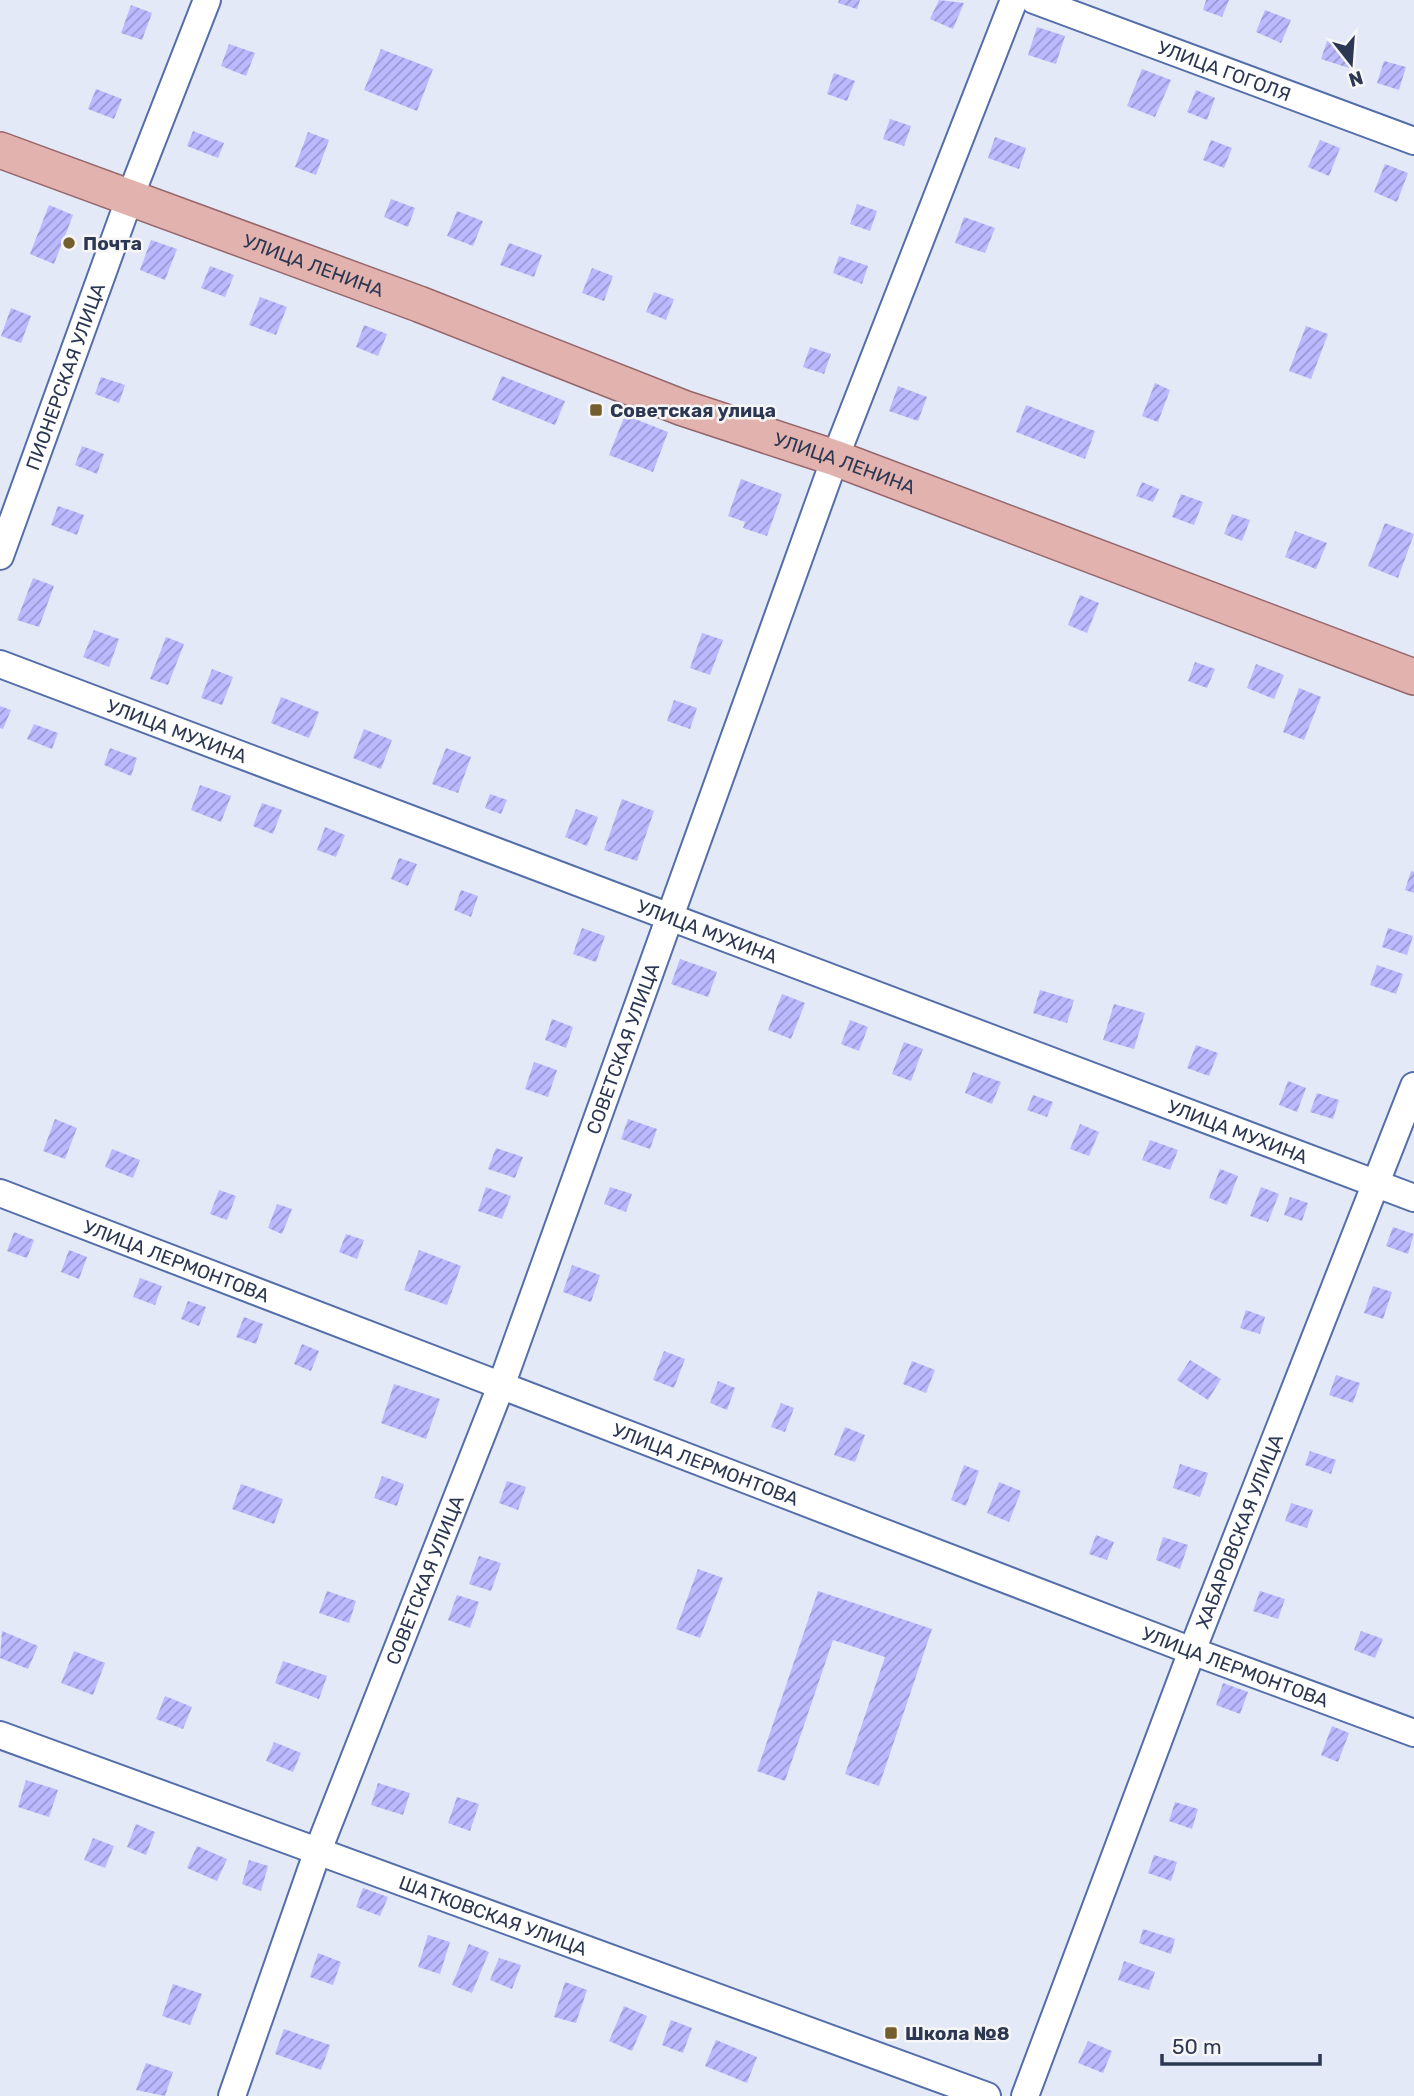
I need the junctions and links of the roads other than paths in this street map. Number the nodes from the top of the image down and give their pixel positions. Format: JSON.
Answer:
{"nodes":[{"id":1,"x":207,"y":0,"type":"edge"},
{"id":2,"x":1014,"y":0,"type":"edge"},
{"id":3,"x":1034,"y":0,"type":"edge"},
{"id":4,"x":1414,"y":141,"type":"edge"},
{"id":5,"x":0,"y":150,"type":"edge"},
{"id":6,"x":131,"y":197,"type":"junction"},
{"id":7,"x":835,"y":458,"type":"junction"},
{"id":8,"x":0,"y":556,"type":"edge"},
{"id":9,"x":0,"y":664,"type":"edge"},
{"id":10,"x":1414,"y":677,"type":"edge"},
{"id":11,"x":672,"y":918,"type":"junction"},
{"id":12,"x":1414,"y":1086,"type":"edge"},
{"id":13,"x":1377,"y":1184,"type":"junction"},
{"id":14,"x":0,"y":1193,"type":"edge"},
{"id":15,"x":1414,"y":1198,"type":"edge"},
{"id":16,"x":501,"y":1386,"type":"junction"},
{"id":17,"x":1192,"y":1651,"type":"junction"},
{"id":18,"x":1414,"y":1733,"type":"edge"},
{"id":19,"x":0,"y":1735,"type":"edge"},
{"id":20,"x":317,"y":1853,"type":"junction"},
{"id":21,"x":232,"y":2096,"type":"edge"},
{"id":22,"x":986,"y":2096,"type":"edge"},
{"id":23,"x":1025,"y":2096,"type":"edge"}],
"edges":[{"from":1,"to":6,"type":"street","name":"ПИОНЕРСКАЯ УЛИЦА"},
{"from":2,"to":7,"type":"street","name":"СОВЕТСКАЯ УЛИЦА"},
{"from":3,"to":4,"type":"street","name":"УЛИЦА ГОГОЛЯ"},
{"from":5,"to":6,"type":"main road","name":"УЛИЦА ЛЕНИНА"},
{"from":6,"to":7,"type":"main road","name":"УЛИЦА ЛЕНИНА"},
{"from":6,"to":8,"type":"street","name":"ПИОНЕРСКАЯ УЛИЦА"},
{"from":7,"to":10,"type":"main road","name":"УЛИЦА ЛЕНИНА"},
{"from":7,"to":11,"type":"street","name":"СОВЕТСКАЯ УЛИЦА"},
{"from":9,"to":11,"type":"street","name":"УЛИЦА МУХИНА"},
{"from":11,"to":13,"type":"street","name":"УЛИЦА МУХИНА"},
{"from":11,"to":16,"type":"street","name":"СОВЕТСКАЯ УЛИЦА"},
{"from":12,"to":13,"type":"street","name":"ХАБАРОВСКАЯ УЛИЦА"},
{"from":13,"to":15,"type":"street","name":"УЛИЦА МУХИНА"},
{"from":13,"to":17,"type":"street","name":"ХАБАРОВСКАЯ УЛИЦА"},
{"from":14,"to":16,"type":"street","name":"УЛИЦА ЛЕРМОНТОВА"},
{"from":16,"to":17,"type":"street","name":"УЛИЦА ЛЕРМОНТОВА"},
{"from":16,"to":20,"type":"street","name":"СОВЕТСКАЯ УЛИЦА"},
{"from":17,"to":18,"type":"street","name":"УЛИЦА ЛЕРМОНТОВА"},
{"from":17,"to":23,"type":"street","name":"ХАБАРОВСКАЯ УЛИЦА"},
{"from":19,"to":20,"type":"street","name":"ШАТКОВСКАЯ УЛИЦА"},
{"from":20,"to":21,"type":"street","name":"СОВЕТСКАЯ УЛИЦА"},
{"from":20,"to":22,"type":"street","name":"ШАТКОВСКАЯ УЛИЦА"}]}
